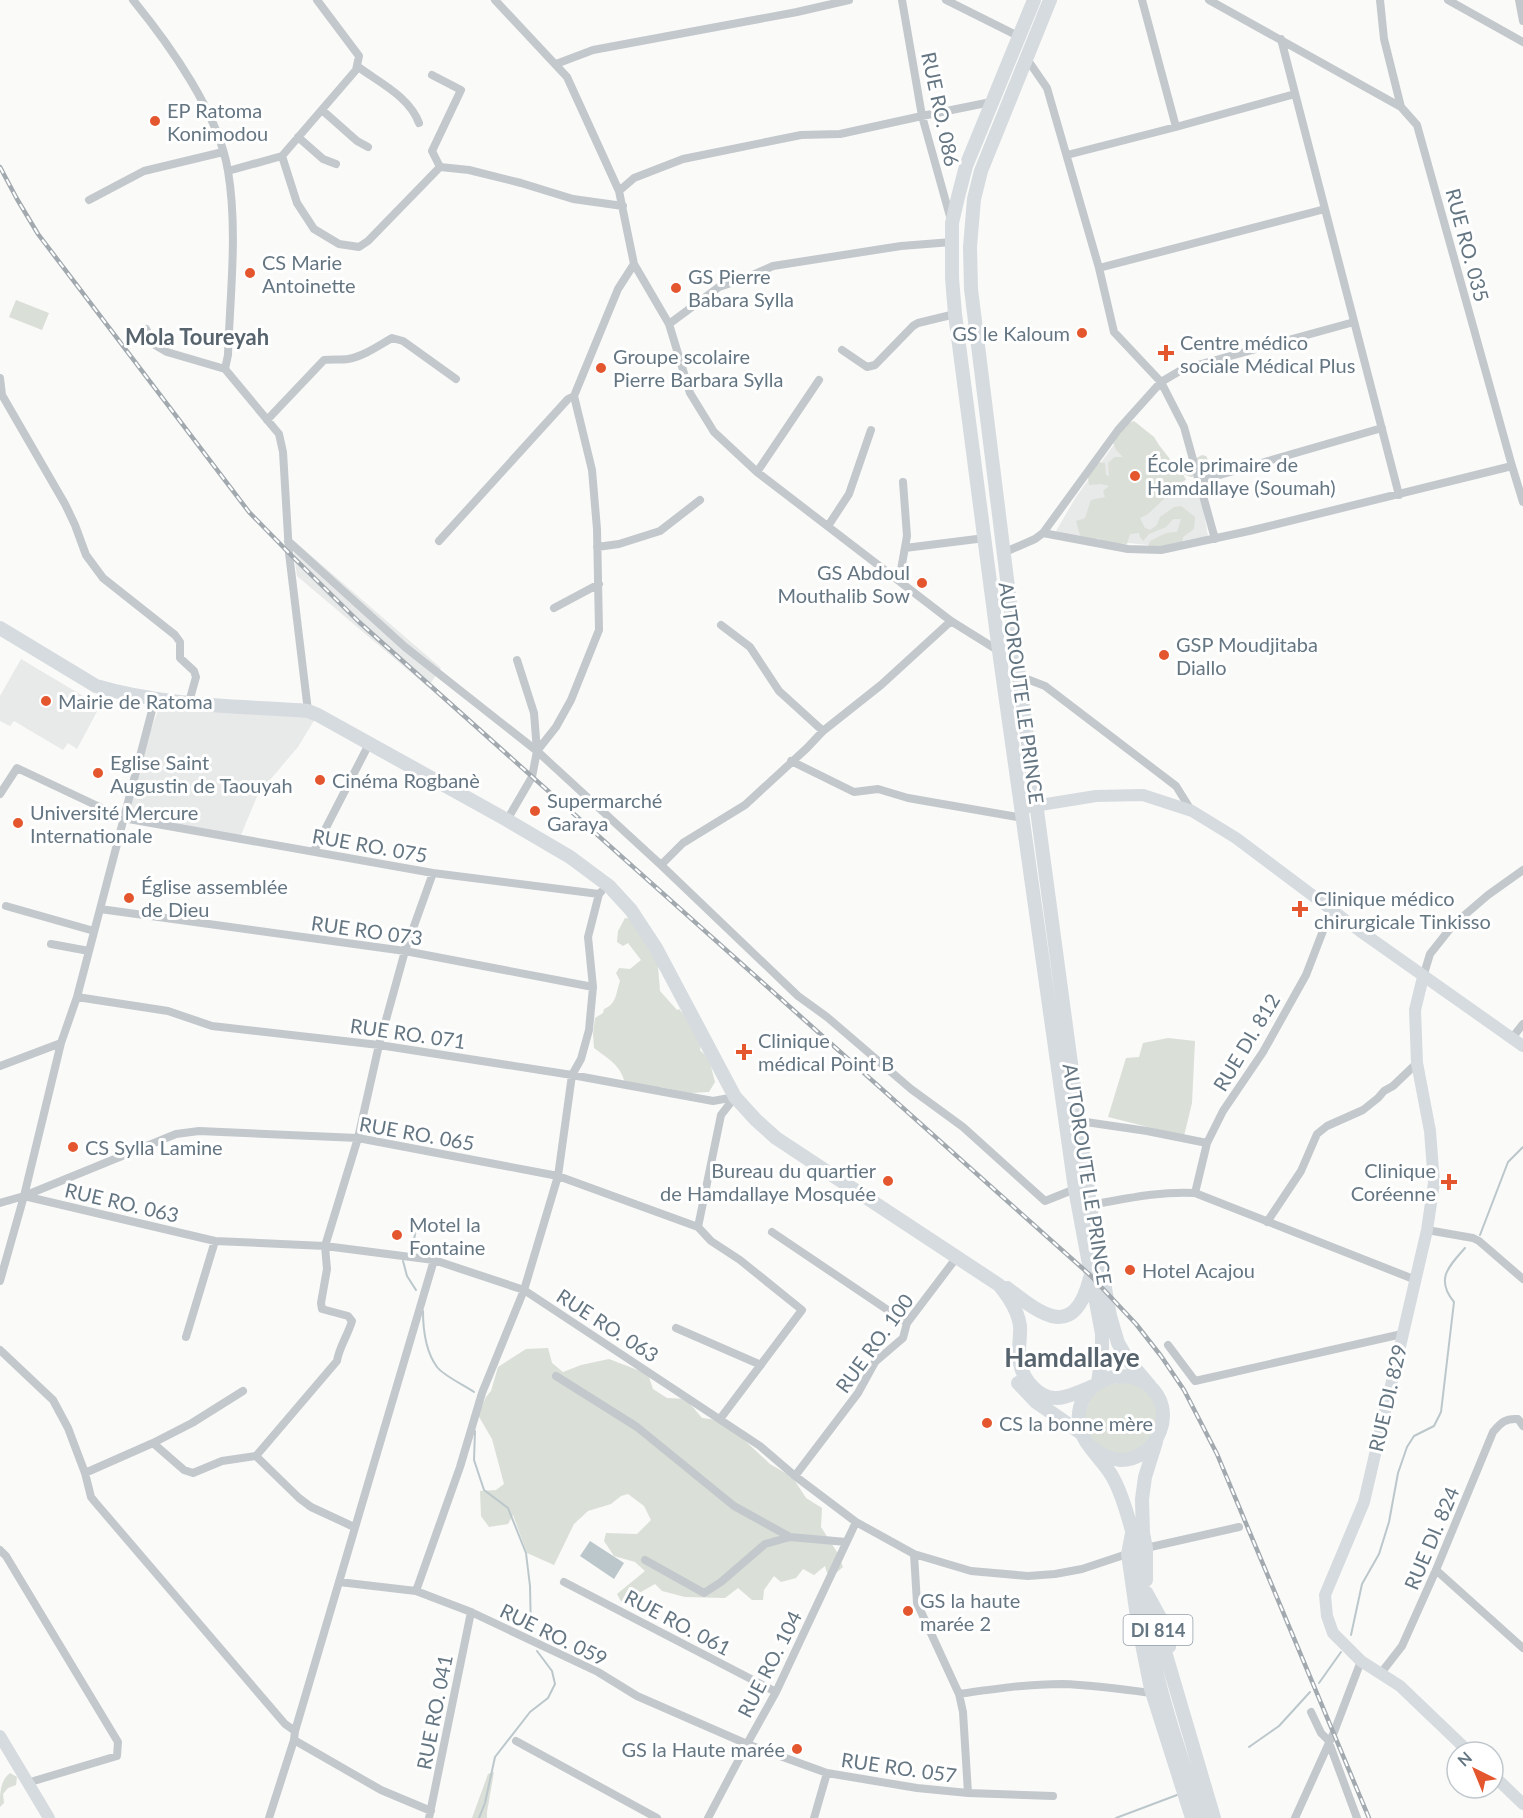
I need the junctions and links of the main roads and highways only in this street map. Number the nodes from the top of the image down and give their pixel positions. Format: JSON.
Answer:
{"nodes":[{"id":1,"x":1034,"y":0,"type":"edge"},
{"id":2,"x":1050,"y":0,"type":"edge"},
{"id":3,"x":0,"y":628,"type":"edge"},
{"id":4,"x":976,"y":1270,"type":"junction"},
{"id":5,"x":1090,"y":1276,"type":"junction"},
{"id":6,"x":1095,"y":1384,"type":"junction"},
{"id":7,"x":1150,"y":1386,"type":"junction"},
{"id":8,"x":1081,"y":1432,"type":"junction"},
{"id":9,"x":1158,"y":1438,"type":"junction"},
{"id":10,"x":1091,"y":1447,"type":"junction"},
{"id":11,"x":1201,"y":1818,"type":"edge"},
{"id":12,"x":1214,"y":1818,"type":"edge"}],
"edges":[{"from":1,"to":5,"type":"main road","name":"AUTOROUTE LE PRINCE"},
{"from":2,"to":7,"type":"main road","name":"AUTOROUTE LE PRINCE"},
{"from":3,"to":4,"type":"main road"},
{"from":4,"to":5,"type":"main road"},
{"from":4,"to":6,"type":"main road"},
{"from":4,"to":8,"type":"main road"},
{"from":5,"to":6,"type":"main road","name":"AUTOROUTE LE PRINCE"},
{"from":6,"to":7,"type":"main road"},
{"from":6,"to":8,"type":"main road"},
{"from":7,"to":9,"type":"main road"},
{"from":8,"to":10,"type":"main road"},
{"from":9,"to":10,"type":"main road"},
{"from":9,"to":12,"type":"main road","number":"DI 814"},
{"from":10,"to":11,"type":"main road","number":"DI 814"}]}
